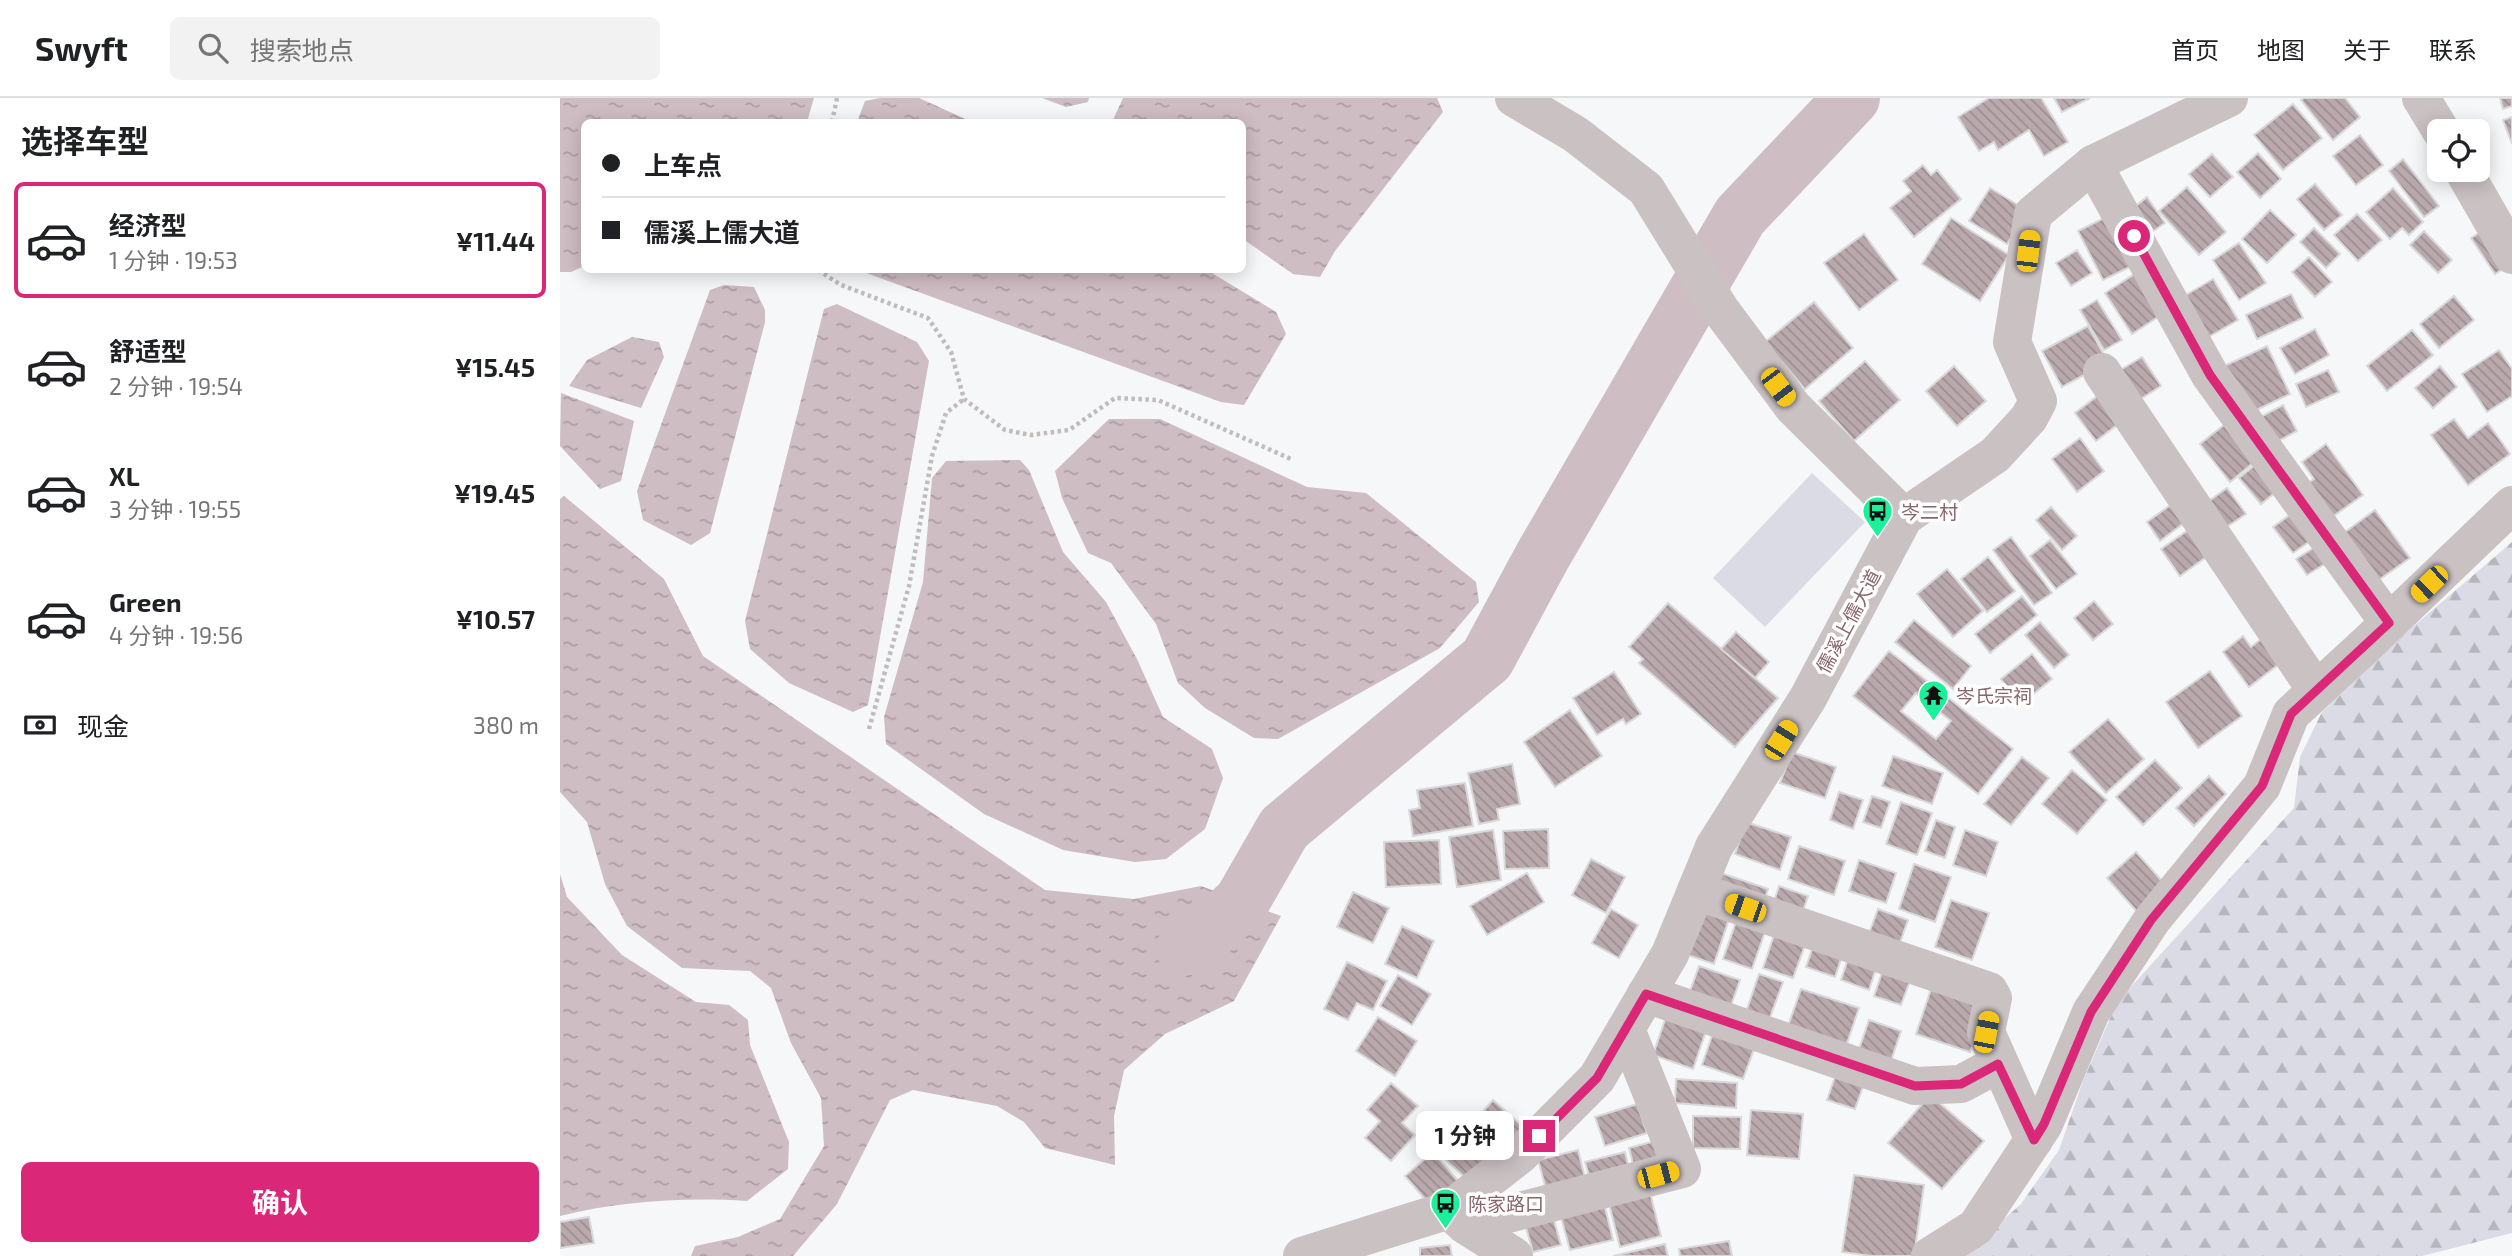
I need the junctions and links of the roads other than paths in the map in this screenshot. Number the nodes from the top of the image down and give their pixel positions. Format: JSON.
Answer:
{"nodes":[{"id":1,"x":1514,"y":98,"type":"edge"},
{"id":2,"x":2230,"y":98,"type":"edge"},
{"id":3,"x":2421,"y":98,"type":"edge"},
{"id":4,"x":2434,"y":119,"type":"edge"},
{"id":5,"x":2093,"y":164,"type":"junction"},
{"id":6,"x":2470,"y":182,"type":"edge"},
{"id":7,"x":2512,"y":255,"type":"edge"},
{"id":8,"x":2102,"y":372,"type":"dead end"},
{"id":9,"x":2512,"y":505,"type":"edge"},
{"id":10,"x":1904,"y":517,"type":"junction"},
{"id":11,"x":2389,"y":623,"type":"junction"},
{"id":12,"x":2316,"y":690,"type":"junction"},
{"id":13,"x":1696,"y":891,"type":"junction"},
{"id":14,"x":1646,"y":994,"type":"junction"},
{"id":15,"x":1626,"y":1029,"type":"junction"},
{"id":16,"x":1998,"y":1064,"type":"junction"},
{"id":17,"x":2034,"y":1140,"type":"junction"},
{"id":18,"x":1458,"y":1231,"type":"edge"},
{"id":19,"x":1302,"y":1256,"type":"edge"},
{"id":20,"x":1514,"y":1256,"type":"edge"},
{"id":21,"x":1930,"y":1256,"type":"edge"}],
"edges":[{"from":1,"to":10,"type":"street"},
{"from":2,"to":5,"type":"street","name":"儒溪上儒大道"},
{"from":3,"to":4,"type":"street"},
{"from":5,"to":10,"type":"street","name":"儒溪上儒大道"},
{"from":5,"to":11,"type":"street"},
{"from":6,"to":7,"type":"street"},
{"from":8,"to":12,"type":"street"},
{"from":9,"to":11,"type":"street"},
{"from":10,"to":13,"type":"street","name":"儒溪上儒大道"},
{"from":11,"to":12,"type":"street"},
{"from":12,"to":17,"type":"street"},
{"from":13,"to":14,"type":"street","name":"儒溪上儒大道"},
{"from":13,"to":16,"type":"street"},
{"from":14,"to":15,"type":"street","name":"儒溪上儒大道"},
{"from":14,"to":16,"type":"street"},
{"from":15,"to":18,"type":"street","name":"儒溪上儒大道"},
{"from":15,"to":18,"type":"street"},
{"from":16,"to":17,"type":"street"},
{"from":17,"to":21,"type":"street"},
{"from":18,"to":19,"type":"street"},
{"from":18,"to":20,"type":"street"}]}
